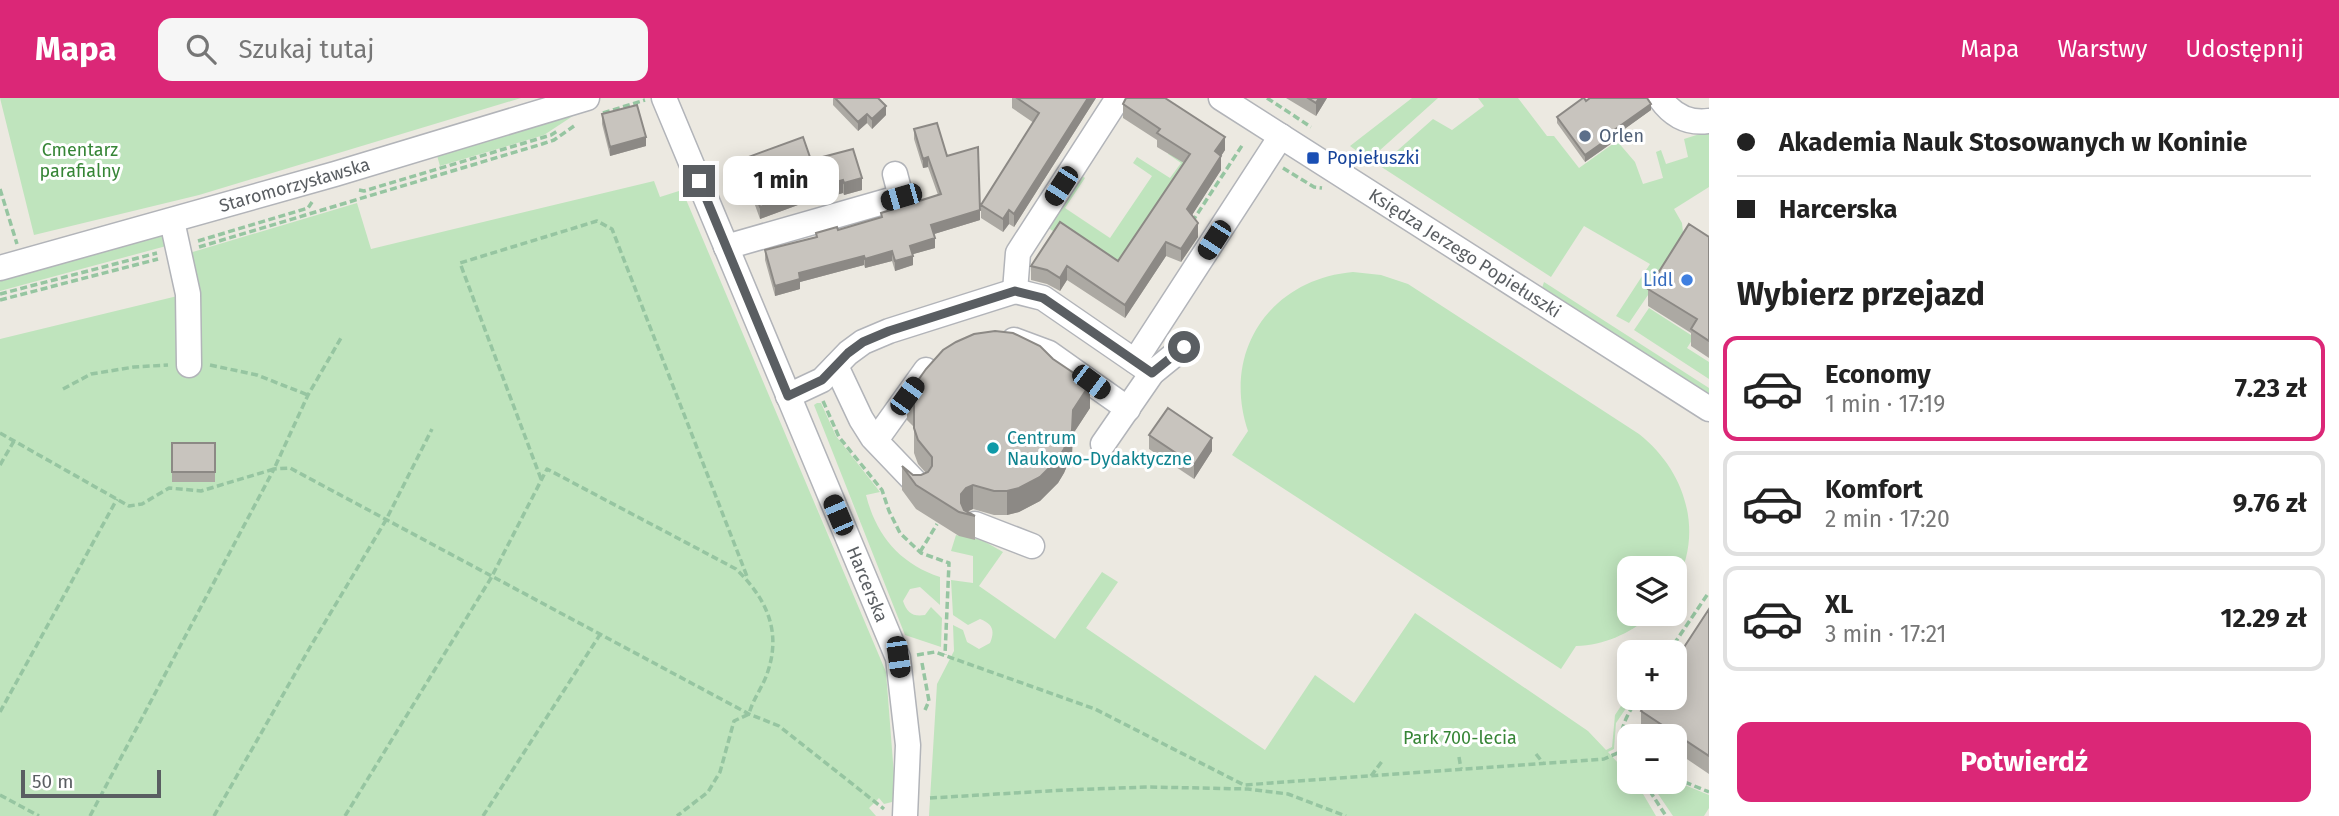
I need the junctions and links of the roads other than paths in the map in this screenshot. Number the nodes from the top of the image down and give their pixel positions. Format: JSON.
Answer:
{"nodes":[{"id":1,"x":1118,"y":98,"type":"edge"},
{"id":2,"x":1221,"y":98,"type":"edge"},
{"id":3,"x":1660,"y":98,"type":"edge"},
{"id":4,"x":661,"y":100,"type":"edge"},
{"id":5,"x":594,"y":111,"type":"edge"},
{"id":6,"x":1709,"y":121,"type":"edge"},
{"id":7,"x":1281,"y":136,"type":"junction"},
{"id":8,"x":895,"y":174,"type":"dead end"},
{"id":9,"x":172,"y":221,"type":"junction"},
{"id":10,"x":726,"y":247,"type":"junction"},
{"id":11,"x":0,"y":268,"type":"edge"},
{"id":12,"x":1015,"y":291,"type":"junction"},
{"id":13,"x":987,"y":341,"type":"edge"},
{"id":14,"x":1184,"y":347,"type":"dead end"},
{"id":15,"x":940,"y":358,"type":"edge"},
{"id":16,"x":189,"y":365,"type":"dead end"},
{"id":17,"x":836,"y":366,"type":"junction"},
{"id":18,"x":1144,"y":367,"type":"junction"},
{"id":19,"x":788,"y":396,"type":"junction"},
{"id":20,"x":1128,"y":409,"type":"junction"},
{"id":21,"x":1709,"y":409,"type":"edge"},
{"id":22,"x":876,"y":440,"type":"junction"},
{"id":23,"x":1103,"y":444,"type":"dead end"},
{"id":24,"x":918,"y":485,"type":"edge"},
{"id":25,"x":975,"y":524,"type":"edge"},
{"id":26,"x":1032,"y":546,"type":"dead end"},
{"id":27,"x":897,"y":815,"type":"edge"}],
"edges":[{"from":1,"to":12,"type":"street"},
{"from":2,"to":7,"type":"street","name":"Księdza Jerzego Popiełuszki"},
{"from":3,"to":6,"type":"street"},
{"from":4,"to":10,"type":"street","name":"Harcerska"},
{"from":5,"to":9,"type":"street","name":"Staromorzysławska"},
{"from":7,"to":18,"type":"street"},
{"from":7,"to":21,"type":"street","name":"Księdza Jerzego Popiełuszki"},
{"from":8,"to":10,"type":"street"},
{"from":9,"to":11,"type":"street","name":"Staromorzysławska"},
{"from":9,"to":16,"type":"street"},
{"from":10,"to":19,"type":"street","name":"Harcerska"},
{"from":12,"to":17,"type":"street"},
{"from":12,"to":18,"type":"street"},
{"from":13,"to":20,"type":"street"},
{"from":14,"to":18,"type":"street"},
{"from":15,"to":22,"type":"street"},
{"from":17,"to":19,"type":"street"},
{"from":17,"to":22,"type":"street"},
{"from":18,"to":20,"type":"street"},
{"from":19,"to":27,"type":"street","name":"Harcerska"},
{"from":20,"to":23,"type":"street"},
{"from":22,"to":24,"type":"street"},
{"from":25,"to":26,"type":"street"}]}
